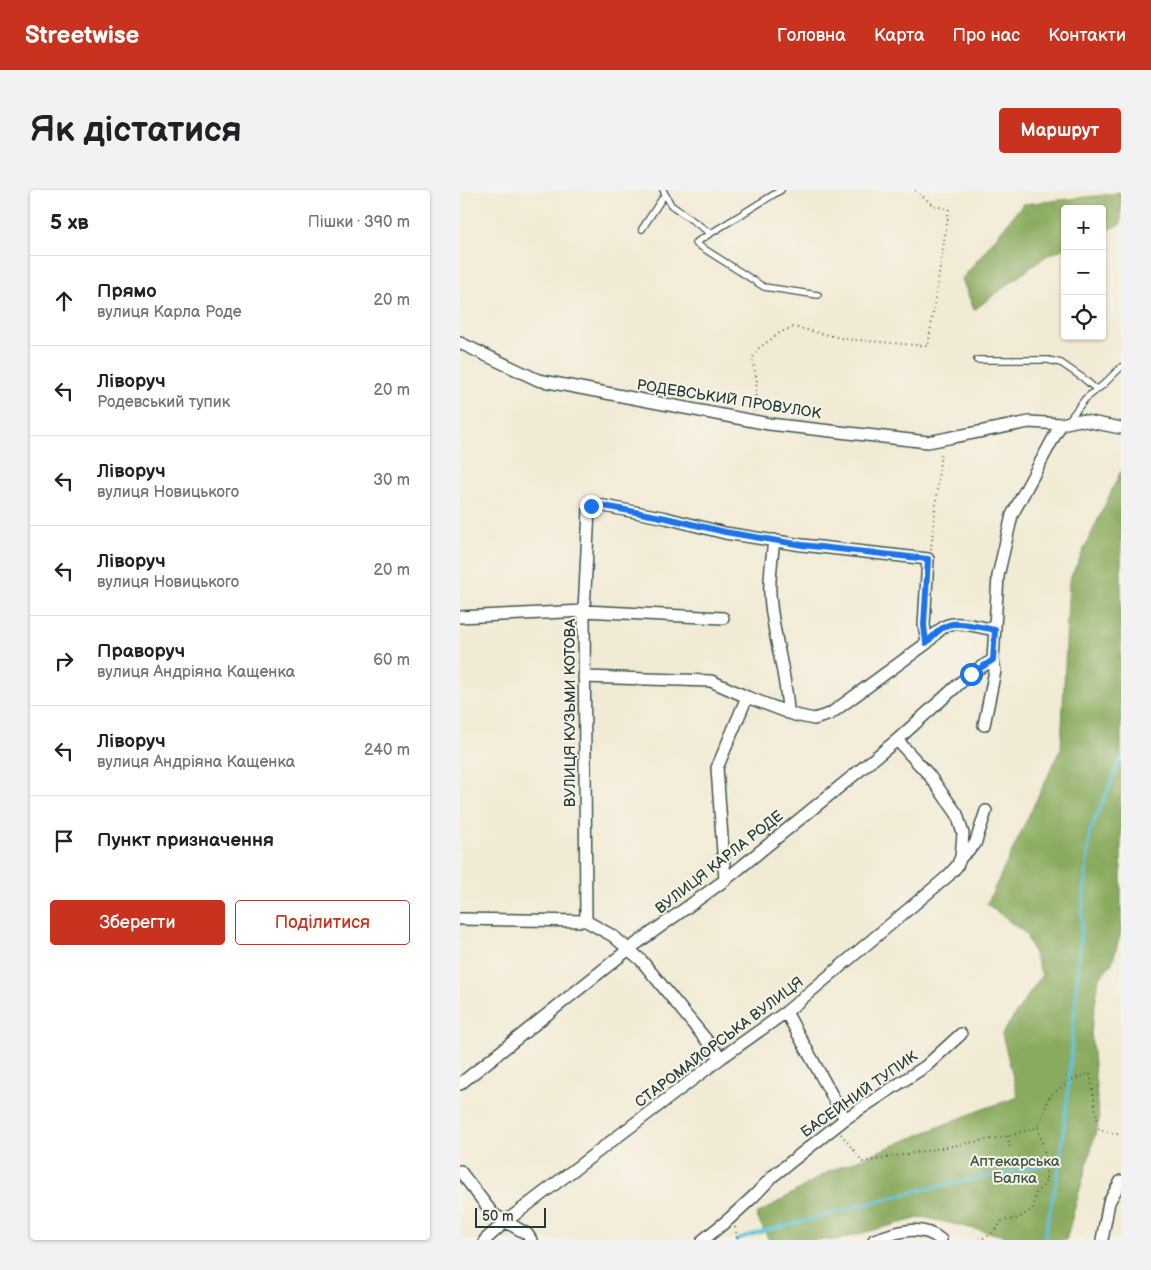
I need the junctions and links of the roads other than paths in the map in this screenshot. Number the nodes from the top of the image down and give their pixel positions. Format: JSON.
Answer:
{"nodes":[{"id":1,"x":781,"y":190,"type":"edge"},
{"id":2,"x":664,"y":192,"type":"edge"},
{"id":3,"x":642,"y":229,"type":"dead end"},
{"id":4,"x":710,"y":233,"type":"junction"},
{"id":5,"x":818,"y":295,"type":"dead end"},
{"id":6,"x":460,"y":343,"type":"edge"},
{"id":7,"x":977,"y":360,"type":"dead end"},
{"id":8,"x":1121,"y":367,"type":"edge"},
{"id":9,"x":1096,"y":390,"type":"junction"},
{"id":10,"x":1064,"y":423,"type":"junction"},
{"id":11,"x":1121,"y":428,"type":"edge"},
{"id":12,"x":774,"y":540,"type":"junction"},
{"id":13,"x":584,"y":611,"type":"junction"},
{"id":14,"x":460,"y":617,"type":"edge"},
{"id":15,"x":723,"y":618,"type":"dead end"},
{"id":16,"x":995,"y":630,"type":"junction"},
{"id":17,"x":926,"y":643,"type":"junction"},
{"id":18,"x":993,"y":660,"type":"junction"},
{"id":19,"x":584,"y":677,"type":"junction"},
{"id":20,"x":747,"y":697,"type":"junction"},
{"id":21,"x":788,"y":713,"type":"junction"},
{"id":22,"x":984,"y":725,"type":"dead end"},
{"id":23,"x":897,"y":740,"type":"junction"},
{"id":24,"x":986,"y":811,"type":"dead end"},
{"id":25,"x":961,"y":857,"type":"junction"},
{"id":26,"x":725,"y":880,"type":"junction"},
{"id":27,"x":460,"y":919,"type":"edge"},
{"id":28,"x":586,"y":922,"type":"junction"},
{"id":29,"x":629,"y":949,"type":"junction"},
{"id":30,"x":786,"y":1012,"type":"junction"},
{"id":31,"x":961,"y":1034,"type":"dead end"},
{"id":32,"x":721,"y":1058,"type":"junction"},
{"id":33,"x":460,"y":1084,"type":"edge"},
{"id":34,"x":845,"y":1119,"type":"junction"},
{"id":35,"x":460,"y":1171,"type":"edge"},
{"id":36,"x":1121,"y":1181,"type":"edge"},
{"id":37,"x":505,"y":1222,"type":"junction"},
{"id":38,"x":485,"y":1240,"type":"edge"},
{"id":39,"x":531,"y":1240,"type":"edge"},
{"id":40,"x":703,"y":1240,"type":"edge"},
{"id":41,"x":874,"y":1240,"type":"edge"},
{"id":42,"x":941,"y":1240,"type":"edge"},
{"id":43,"x":1102,"y":1240,"type":"edge"}],
"edges":[{"from":1,"to":4,"type":"lane"},
{"from":2,"to":3,"type":"lane"},
{"from":2,"to":4,"type":"lane"},
{"from":4,"to":5,"type":"lane"},
{"from":6,"to":10,"type":"street","name":"РОДЕВСЬКИЙ ПРОВУЛОК"},
{"from":7,"to":9,"type":"lane"},
{"from":8,"to":9,"type":"lane"},
{"from":9,"to":10,"type":"lane"},
{"from":10,"to":11,"type":"street","name":"РОДЕВСЬКИЙ ПРОВУЛОК"},
{"from":10,"to":16,"type":"street"},
{"from":12,"to":13,"type":"street","name":"ВУЛИЦЯ КУЗЬМИ КОТОВА"},
{"from":12,"to":17,"type":"street"},
{"from":12,"to":21,"type":"street"},
{"from":13,"to":14,"type":"street"},
{"from":13,"to":15,"type":"street"},
{"from":13,"to":19,"type":"street","name":"ВУЛИЦЯ КУЗЬМИ КОТОВА"},
{"from":16,"to":17,"type":"street"},
{"from":16,"to":18,"type":"street"},
{"from":17,"to":21,"type":"street"},
{"from":18,"to":22,"type":"street"},
{"from":18,"to":23,"type":"street","name":"ВУЛИЦЯ КАРЛА РОДЕ"},
{"from":19,"to":20,"type":"street"},
{"from":19,"to":28,"type":"street","name":"ВУЛИЦЯ КУЗЬМИ КОТОВА"},
{"from":20,"to":21,"type":"street"},
{"from":20,"to":26,"type":"street"},
{"from":23,"to":25,"type":"street"},
{"from":23,"to":26,"type":"street","name":"ВУЛИЦЯ КАРЛА РОДЕ"},
{"from":24,"to":25,"type":"street","name":"СТАРОМАЙОРСЬКА ВУЛИЦЯ"},
{"from":25,"to":30,"type":"street","name":"СТАРОМАЙОРСЬКА ВУЛИЦЯ"},
{"from":26,"to":29,"type":"street","name":"ВУЛИЦЯ КАРЛА РОДЕ"},
{"from":27,"to":28,"type":"street"},
{"from":28,"to":29,"type":"street"},
{"from":29,"to":32,"type":"street"},
{"from":29,"to":33,"type":"street","name":"ВУЛИЦЯ КАРЛА РОДЕ"},
{"from":30,"to":32,"type":"street","name":"СТАРОМАЙОРСЬКА ВУЛИЦЯ"},
{"from":30,"to":34,"type":"street"},
{"from":31,"to":34,"type":"street","name":"БАСЕЙНИЙ ТУПИК"},
{"from":32,"to":37,"type":"street","name":"СТАРОМАЙОРСЬКА ВУЛИЦЯ"},
{"from":34,"to":40,"type":"street","name":"БАСЕЙНИЙ ТУПИК"},
{"from":35,"to":37,"type":"street"},
{"from":36,"to":43,"type":"street"},
{"from":37,"to":38,"type":"street","name":"СТАРОМАЙОРСЬКА ВУЛИЦЯ"},
{"from":37,"to":39,"type":"street"},
{"from":41,"to":42,"type":"street"}]}
